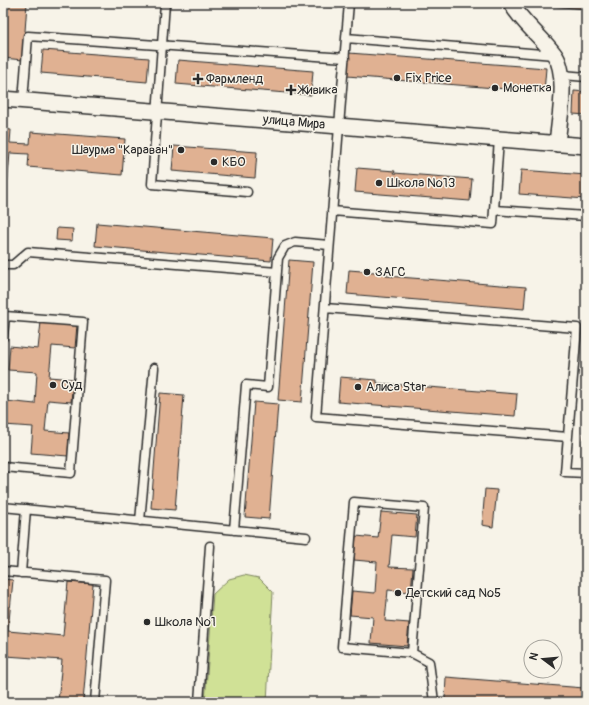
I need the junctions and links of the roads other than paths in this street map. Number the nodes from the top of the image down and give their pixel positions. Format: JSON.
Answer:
{"nodes":[{"id":1,"x":165,"y":3,"type":"edge"},
{"id":2,"x":349,"y":3,"type":"edge"},
{"id":3,"x":511,"y":3,"type":"edge"},
{"id":4,"x":346,"y":38,"type":"junction"},
{"id":5,"x":161,"y":45,"type":"junction"},
{"id":6,"x":556,"y":55,"type":"junction"},
{"id":7,"x":345,"y":58,"type":"junction"},
{"id":8,"x":562,"y":75,"type":"junction"},
{"id":9,"x":586,"y":77,"type":"edge"},
{"id":10,"x":3,"y":99,"type":"edge"},
{"id":11,"x":24,"y":101,"type":"junction"},
{"id":12,"x":158,"y":112,"type":"junction"},
{"id":13,"x":339,"y":126,"type":"junction"},
{"id":14,"x":499,"y":139,"type":"junction"},
{"id":15,"x":557,"y":144,"type":"junction"},
{"id":16,"x":586,"y":146,"type":"edge"},
{"id":17,"x":247,"y":192,"type":"dead end"},
{"id":18,"x":494,"y":210,"type":"junction"},
{"id":19,"x":332,"y":211,"type":"junction"},
{"id":20,"x":586,"y":216,"type":"edge"},
{"id":21,"x":329,"y":245,"type":"junction"},
{"id":22,"x":3,"y":265,"type":"edge"},
{"id":23,"x":277,"y":272,"type":"junction"},
{"id":24,"x":325,"y":308,"type":"junction"},
{"id":25,"x":3,"y":338,"type":"edge"},
{"id":26,"x":154,"y":368,"type":"dead end"},
{"id":27,"x":568,"y":437,"type":"junction"},
{"id":28,"x":3,"y":467,"type":"edge"},
{"id":29,"x":586,"y":473,"type":"edge"},
{"id":30,"x":3,"y":507,"type":"edge"},
{"id":31,"x":26,"y":510,"type":"junction"},
{"id":32,"x":140,"y":521,"type":"junction"},
{"id":33,"x":234,"y":530,"type":"junction"},
{"id":34,"x":306,"y":537,"type":"dead end"},
{"id":35,"x":210,"y":546,"type":"dead end"},
{"id":36,"x":3,"y":571,"type":"edge"},
{"id":37,"x":21,"y":573,"type":"junction"},
{"id":38,"x":412,"y":653,"type":"junction"},
{"id":39,"x":96,"y":702,"type":"edge"},
{"id":40,"x":199,"y":702,"type":"edge"},
{"id":41,"x":434,"y":702,"type":"edge"}],
"edges":[{"from":1,"to":5,"type":"lane"},
{"from":2,"to":4,"type":"lane"},
{"from":3,"to":6,"type":"street"},
{"from":4,"to":6,"type":"lane"},
{"from":4,"to":7,"type":"lane"},
{"from":5,"to":7,"type":"lane"},
{"from":5,"to":11,"type":"lane"},
{"from":5,"to":12,"type":"lane"},
{"from":6,"to":8,"type":"street"},
{"from":7,"to":13,"type":"lane"},
{"from":8,"to":9,"type":"lane"},
{"from":8,"to":15,"type":"street"},
{"from":10,"to":11,"type":"street","name":"улица Мира"},
{"from":11,"to":12,"type":"street","name":"улица Мира"},
{"from":12,"to":13,"type":"street","name":"улица Мира"},
{"from":12,"to":17,"type":"lane"},
{"from":13,"to":14,"type":"street","name":"улица Мира"},
{"from":13,"to":19,"type":"lane"},
{"from":14,"to":15,"type":"street","name":"улица Мира"},
{"from":14,"to":18,"type":"lane"},
{"from":15,"to":16,"type":"street","name":"улица Мира"},
{"from":18,"to":19,"type":"lane"},
{"from":18,"to":20,"type":"lane"},
{"from":19,"to":21,"type":"lane"},
{"from":21,"to":23,"type":"lane"},
{"from":21,"to":24,"type":"lane"},
{"from":22,"to":23,"type":"lane"},
{"from":23,"to":33,"type":"lane"},
{"from":24,"to":27,"type":"lane"},
{"from":24,"to":27,"type":"lane"},
{"from":25,"to":28,"type":"lane"},
{"from":26,"to":32,"type":"lane"},
{"from":27,"to":29,"type":"lane"},
{"from":30,"to":31,"type":"lane"},
{"from":31,"to":32,"type":"lane"},
{"from":31,"to":37,"type":"lane"},
{"from":32,"to":33,"type":"lane"},
{"from":33,"to":34,"type":"lane"},
{"from":35,"to":40,"type":"lane"},
{"from":36,"to":37,"type":"lane"},
{"from":37,"to":39,"type":"lane"},
{"from":38,"to":38,"type":"lane"},
{"from":38,"to":41,"type":"lane"}]}
